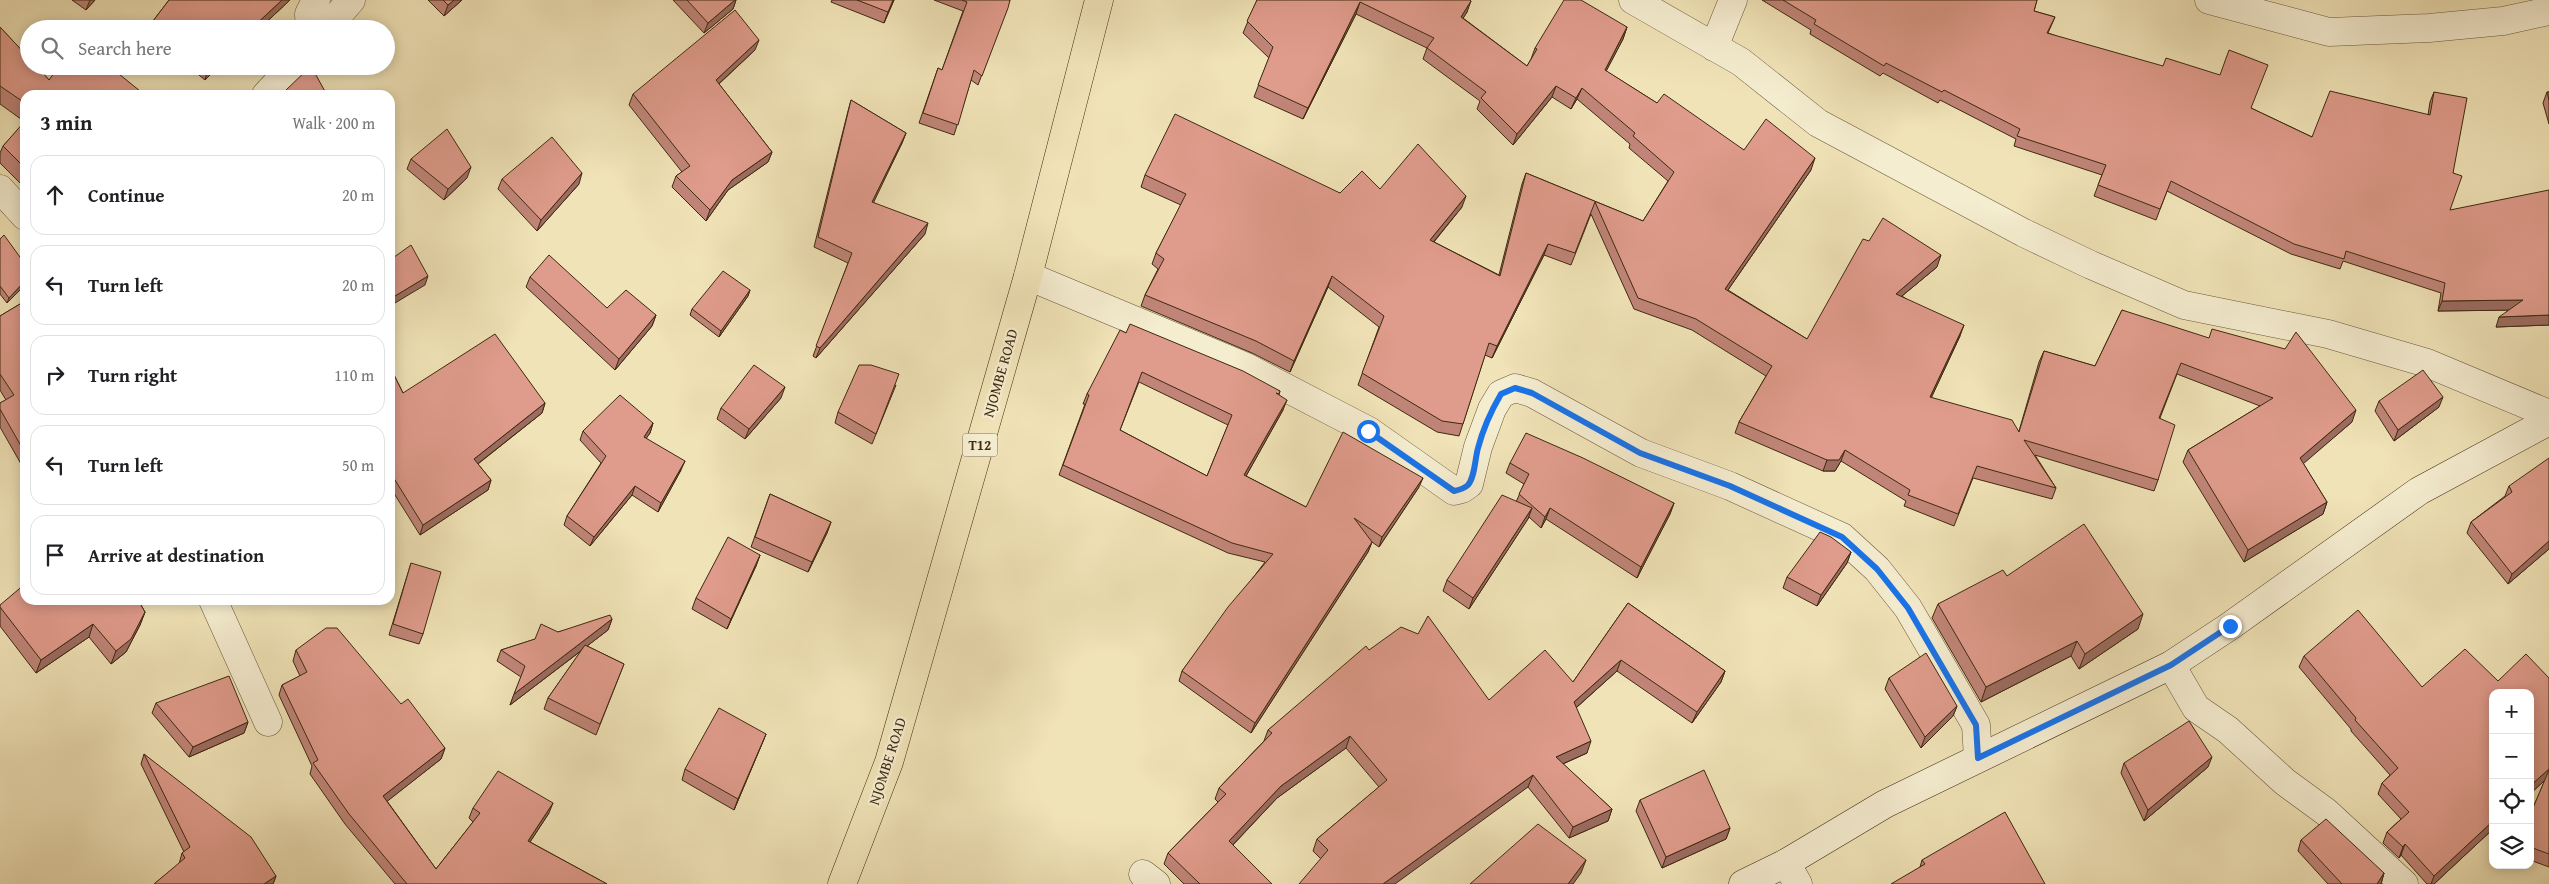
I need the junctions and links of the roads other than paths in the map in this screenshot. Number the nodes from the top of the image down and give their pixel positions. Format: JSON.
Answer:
{"nodes":[{"id":1,"x":316,"y":0,"type":"edge"},
{"id":2,"x":350,"y":0,"type":"edge"},
{"id":3,"x":1099,"y":0,"type":"edge"},
{"id":4,"x":1633,"y":0,"type":"edge"},
{"id":5,"x":1733,"y":0,"type":"edge"},
{"id":6,"x":2208,"y":0,"type":"edge"},
{"id":7,"x":2549,"y":11,"type":"edge"},
{"id":8,"x":309,"y":20,"type":"edge"},
{"id":9,"x":333,"y":20,"type":"edge"},
{"id":10,"x":1714,"y":47,"type":"junction"},
{"id":11,"x":285,"y":75,"type":"edge"},
{"id":12,"x":271,"y":90,"type":"edge"},
{"id":13,"x":0,"y":189,"type":"edge"},
{"id":14,"x":20,"y":211,"type":"edge"},
{"id":15,"x":1028,"y":276,"type":"junction"},
{"id":16,"x":2549,"y":414,"type":"edge"},
{"id":17,"x":2549,"y":421,"type":"edge"},
{"id":18,"x":215,"y":605,"type":"edge"},
{"id":19,"x":2171,"y":665,"type":"junction"},
{"id":20,"x":268,"y":722,"type":"dead end"},
{"id":21,"x":1978,"y":758,"type":"junction"},
{"id":22,"x":1792,"y":874,"type":"edge"},
{"id":23,"x":842,"y":884,"type":"edge"},
{"id":24,"x":1743,"y":884,"type":"edge"},
{"id":25,"x":2404,"y":884,"type":"edge"}],
"edges":[{"from":1,"to":8,"type":"street"},
{"from":2,"to":9,"type":"street"},
{"from":3,"to":15,"type":"highway","name":"NJOMBE ROAD","number":"T12"},
{"from":4,"to":10,"type":"street"},
{"from":5,"to":10,"type":"street"},
{"from":6,"to":7,"type":"street"},
{"from":10,"to":16,"type":"street"},
{"from":11,"to":12,"type":"street"},
{"from":13,"to":14,"type":"street"},
{"from":15,"to":21,"type":"street"},
{"from":15,"to":23,"type":"highway","name":"NJOMBE ROAD","number":"T12"},
{"from":17,"to":19,"type":"street"},
{"from":18,"to":20,"type":"street"},
{"from":19,"to":21,"type":"street"},
{"from":19,"to":25,"type":"street"},
{"from":21,"to":22,"type":"street"},
{"from":22,"to":24,"type":"street"}]}
